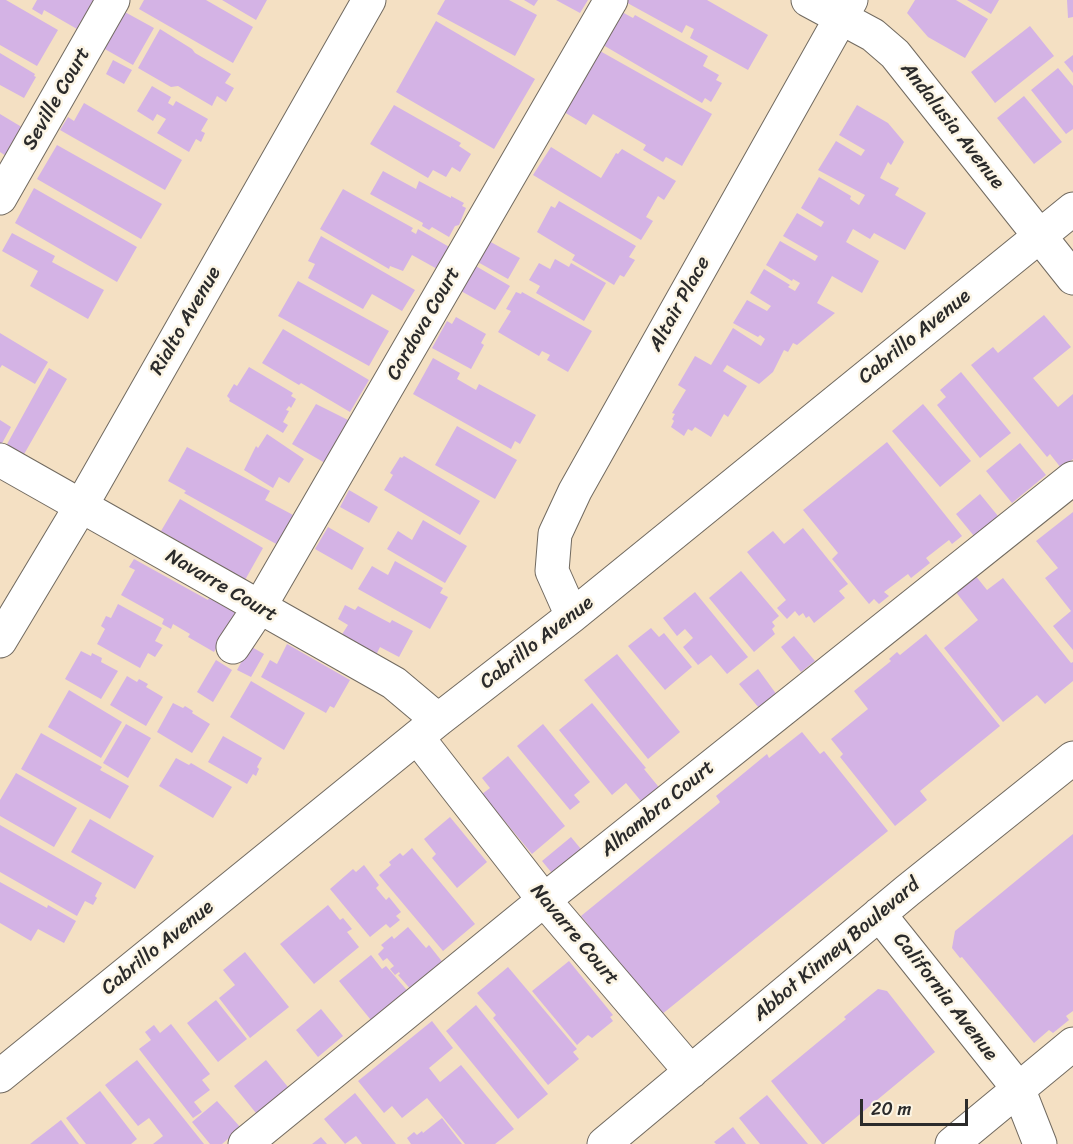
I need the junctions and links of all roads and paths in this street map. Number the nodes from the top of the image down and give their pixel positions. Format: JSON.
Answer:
{"nodes":[{"id":1,"x":113,"y":0,"type":"edge"},
{"id":2,"x":369,"y":0,"type":"edge"},
{"id":3,"x":611,"y":0,"type":"edge"},
{"id":4,"x":808,"y":0,"type":"edge"},
{"id":5,"x":846,"y":9,"type":"edge"},
{"id":6,"x":0,"y":198,"type":"edge"},
{"id":7,"x":1073,"y":209,"type":"edge"},
{"id":8,"x":1040,"y":236,"type":"junction"},
{"id":9,"x":1073,"y":278,"type":"edge"},
{"id":10,"x":0,"y":460,"type":"edge"},
{"id":11,"x":1073,"y":478,"type":"edge"},
{"id":12,"x":81,"y":506,"type":"junction"},
{"id":13,"x":259,"y":608,"type":"junction"},
{"id":14,"x":572,"y":616,"type":"junction"},
{"id":15,"x":0,"y":641,"type":"edge"},
{"id":16,"x":233,"y":647,"type":"dead end"},
{"id":17,"x":427,"y":729,"type":"junction"},
{"id":18,"x":1073,"y":758,"type":"edge"},
{"id":19,"x":544,"y":900,"type":"junction"},
{"id":20,"x":879,"y":914,"type":"junction"},
{"id":21,"x":1073,"y":1044,"type":"edge"},
{"id":22,"x":691,"y":1072,"type":"junction"},
{"id":23,"x":0,"y":1076,"type":"edge"},
{"id":24,"x":1018,"y":1088,"type":"junction"},
{"id":25,"x":245,"y":1144,"type":"edge"},
{"id":26,"x":604,"y":1144,"type":"edge"},
{"id":27,"x":952,"y":1144,"type":"edge"},
{"id":28,"x":1040,"y":1144,"type":"edge"}],
"edges":[{"from":1,"to":6,"type":"street","name":"Seville Court"},
{"from":2,"to":12,"type":"street","name":"Rialto Avenue"},
{"from":3,"to":13,"type":"street","name":"Cordova Court"},
{"from":4,"to":5,"type":"street","name":"Andalusia Avenue"},
{"from":5,"to":8,"type":"street","name":"Andalusia Avenue"},
{"from":5,"to":14,"type":"street","name":"Altair Place"},
{"from":7,"to":8,"type":"street","name":"Cabrillo Avenue"},
{"from":8,"to":9,"type":"street","name":"Andalusia Avenue"},
{"from":8,"to":14,"type":"street","name":"Cabrillo Avenue"},
{"from":10,"to":12,"type":"street","name":"Navarre Court"},
{"from":11,"to":19,"type":"street","name":"Alhambra Court"},
{"from":12,"to":13,"type":"street","name":"Navarre Court"},
{"from":12,"to":15,"type":"street","name":"Rialto Avenue"},
{"from":13,"to":16,"type":"street","name":"Cordova Court"},
{"from":13,"to":17,"type":"street","name":"Navarre Court"},
{"from":14,"to":17,"type":"street","name":"Cabrillo Avenue"},
{"from":17,"to":19,"type":"street","name":"Navarre Court"},
{"from":17,"to":23,"type":"street","name":"Cabrillo Avenue"},
{"from":18,"to":20,"type":"street","name":"Abbot Kinney Boulevard"},
{"from":19,"to":22,"type":"street","name":"Navarre Court"},
{"from":19,"to":25,"type":"street","name":"Alhambra Court"},
{"from":20,"to":22,"type":"street","name":"Abbot Kinney Boulevard"},
{"from":20,"to":24,"type":"street","name":"California Avenue"},
{"from":21,"to":24,"type":"street"},
{"from":22,"to":26,"type":"street","name":"Abbot Kinney Boulevard"},
{"from":24,"to":27,"type":"street"},
{"from":24,"to":28,"type":"street","name":"California Avenue"}]}
